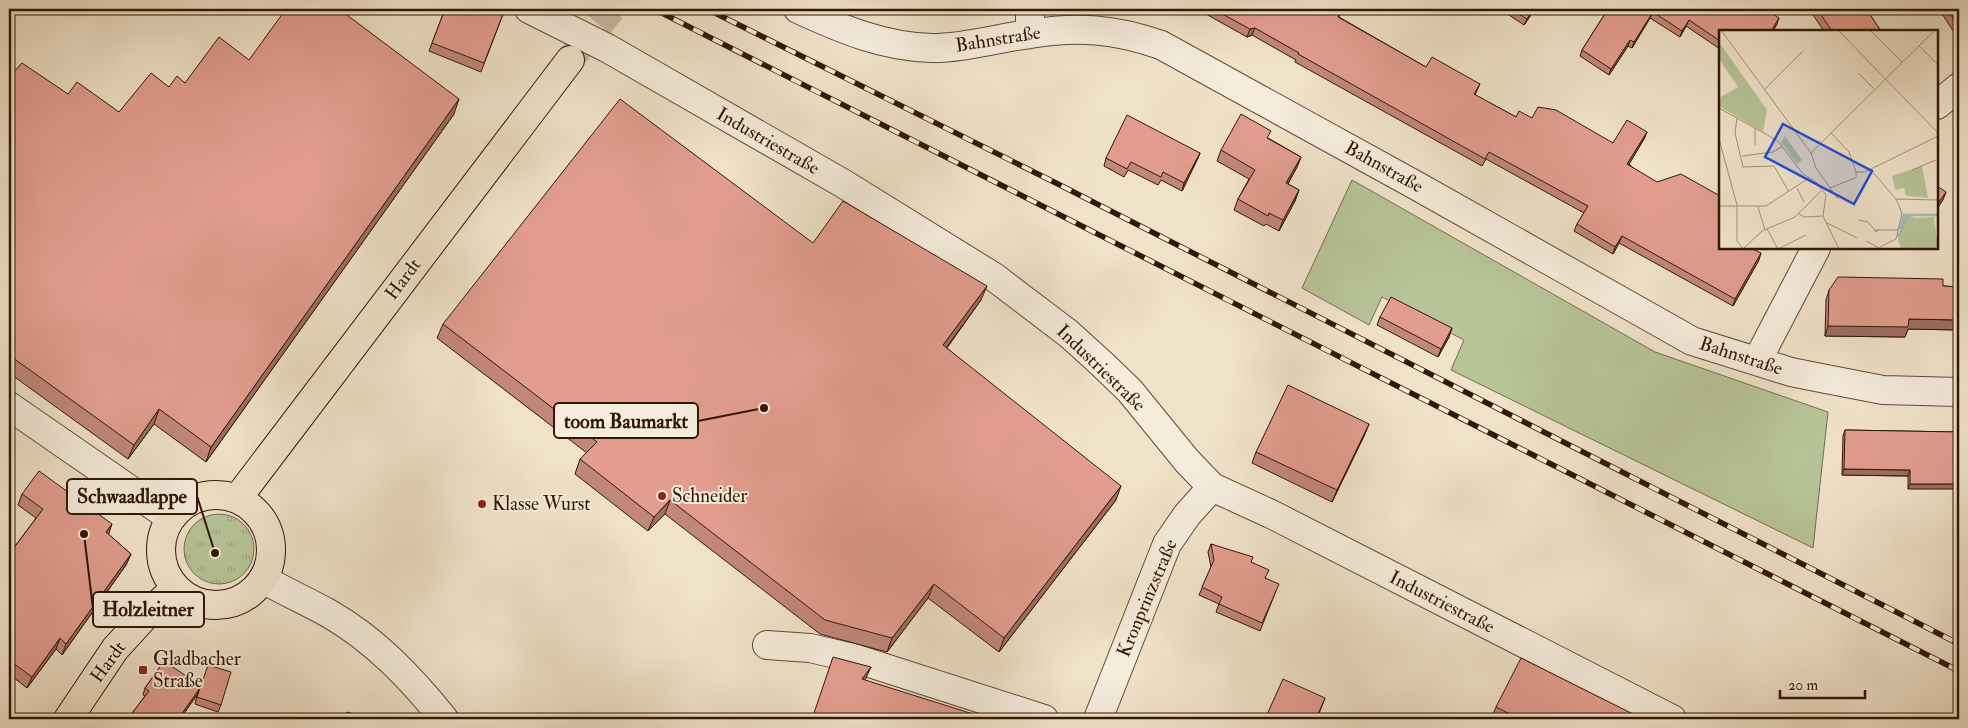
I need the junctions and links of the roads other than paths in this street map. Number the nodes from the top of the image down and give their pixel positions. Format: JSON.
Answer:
{"nodes":[{"id":1,"x":529,"y":9,"type":"edge"},
{"id":2,"x":798,"y":9,"type":"edge"},
{"id":3,"x":1030,"y":21,"type":"edge"},
{"id":4,"x":570,"y":60,"type":"tunnel mouth"},
{"id":5,"x":1959,"y":87,"type":"edge"},
{"id":6,"x":1938,"y":104,"type":"edge"},
{"id":7,"x":1815,"y":249,"type":"edge"},
{"id":8,"x":1756,"y":361,"type":"junction"},
{"id":9,"x":1959,"y":392,"type":"edge"},
{"id":10,"x":9,"y":406,"type":"edge"},
{"id":11,"x":1212,"y":487,"type":"junction"},
{"id":12,"x":237,"y":499,"type":"junction"},
{"id":13,"x":171,"y":518,"type":"junction"},
{"id":14,"x":263,"y":579,"type":"junction"},
{"id":15,"x":176,"y":588,"type":"junction"},
{"id":16,"x":767,"y":645,"type":"dead end"},
{"id":17,"x":68,"y":719,"type":"edge"},
{"id":18,"x":444,"y":719,"type":"edge"},
{"id":19,"x":1044,"y":719,"type":"edge"},
{"id":20,"x":1098,"y":719,"type":"edge"},
{"id":21,"x":1672,"y":719,"type":"edge"}],
"edges":[{"from":1,"to":11,"type":"street","name":"Industriestraße"},
{"from":2,"to":3,"type":"street","name":"Bahnstraße"},
{"from":3,"to":8,"type":"street","name":"Bahnstraße"},
{"from":4,"to":12,"type":"main road","name":"Hardt"},
{"from":5,"to":6,"type":"street"},
{"from":7,"to":8,"type":"street"},
{"from":8,"to":9,"type":"street","name":"Bahnstraße"},
{"from":10,"to":13,"type":"street"},
{"from":11,"to":20,"type":"street","name":"Kronprinzstraße"},
{"from":11,"to":21,"type":"street","name":"Industriestraße"},
{"from":12,"to":13,"type":"main road"},
{"from":12,"to":14,"type":"main road"},
{"from":13,"to":15,"type":"main road"},
{"from":14,"to":15,"type":"main road"},
{"from":14,"to":18,"type":"street"},
{"from":15,"to":17,"type":"main road","name":"Hardt"},
{"from":16,"to":19,"type":"street"}]}
